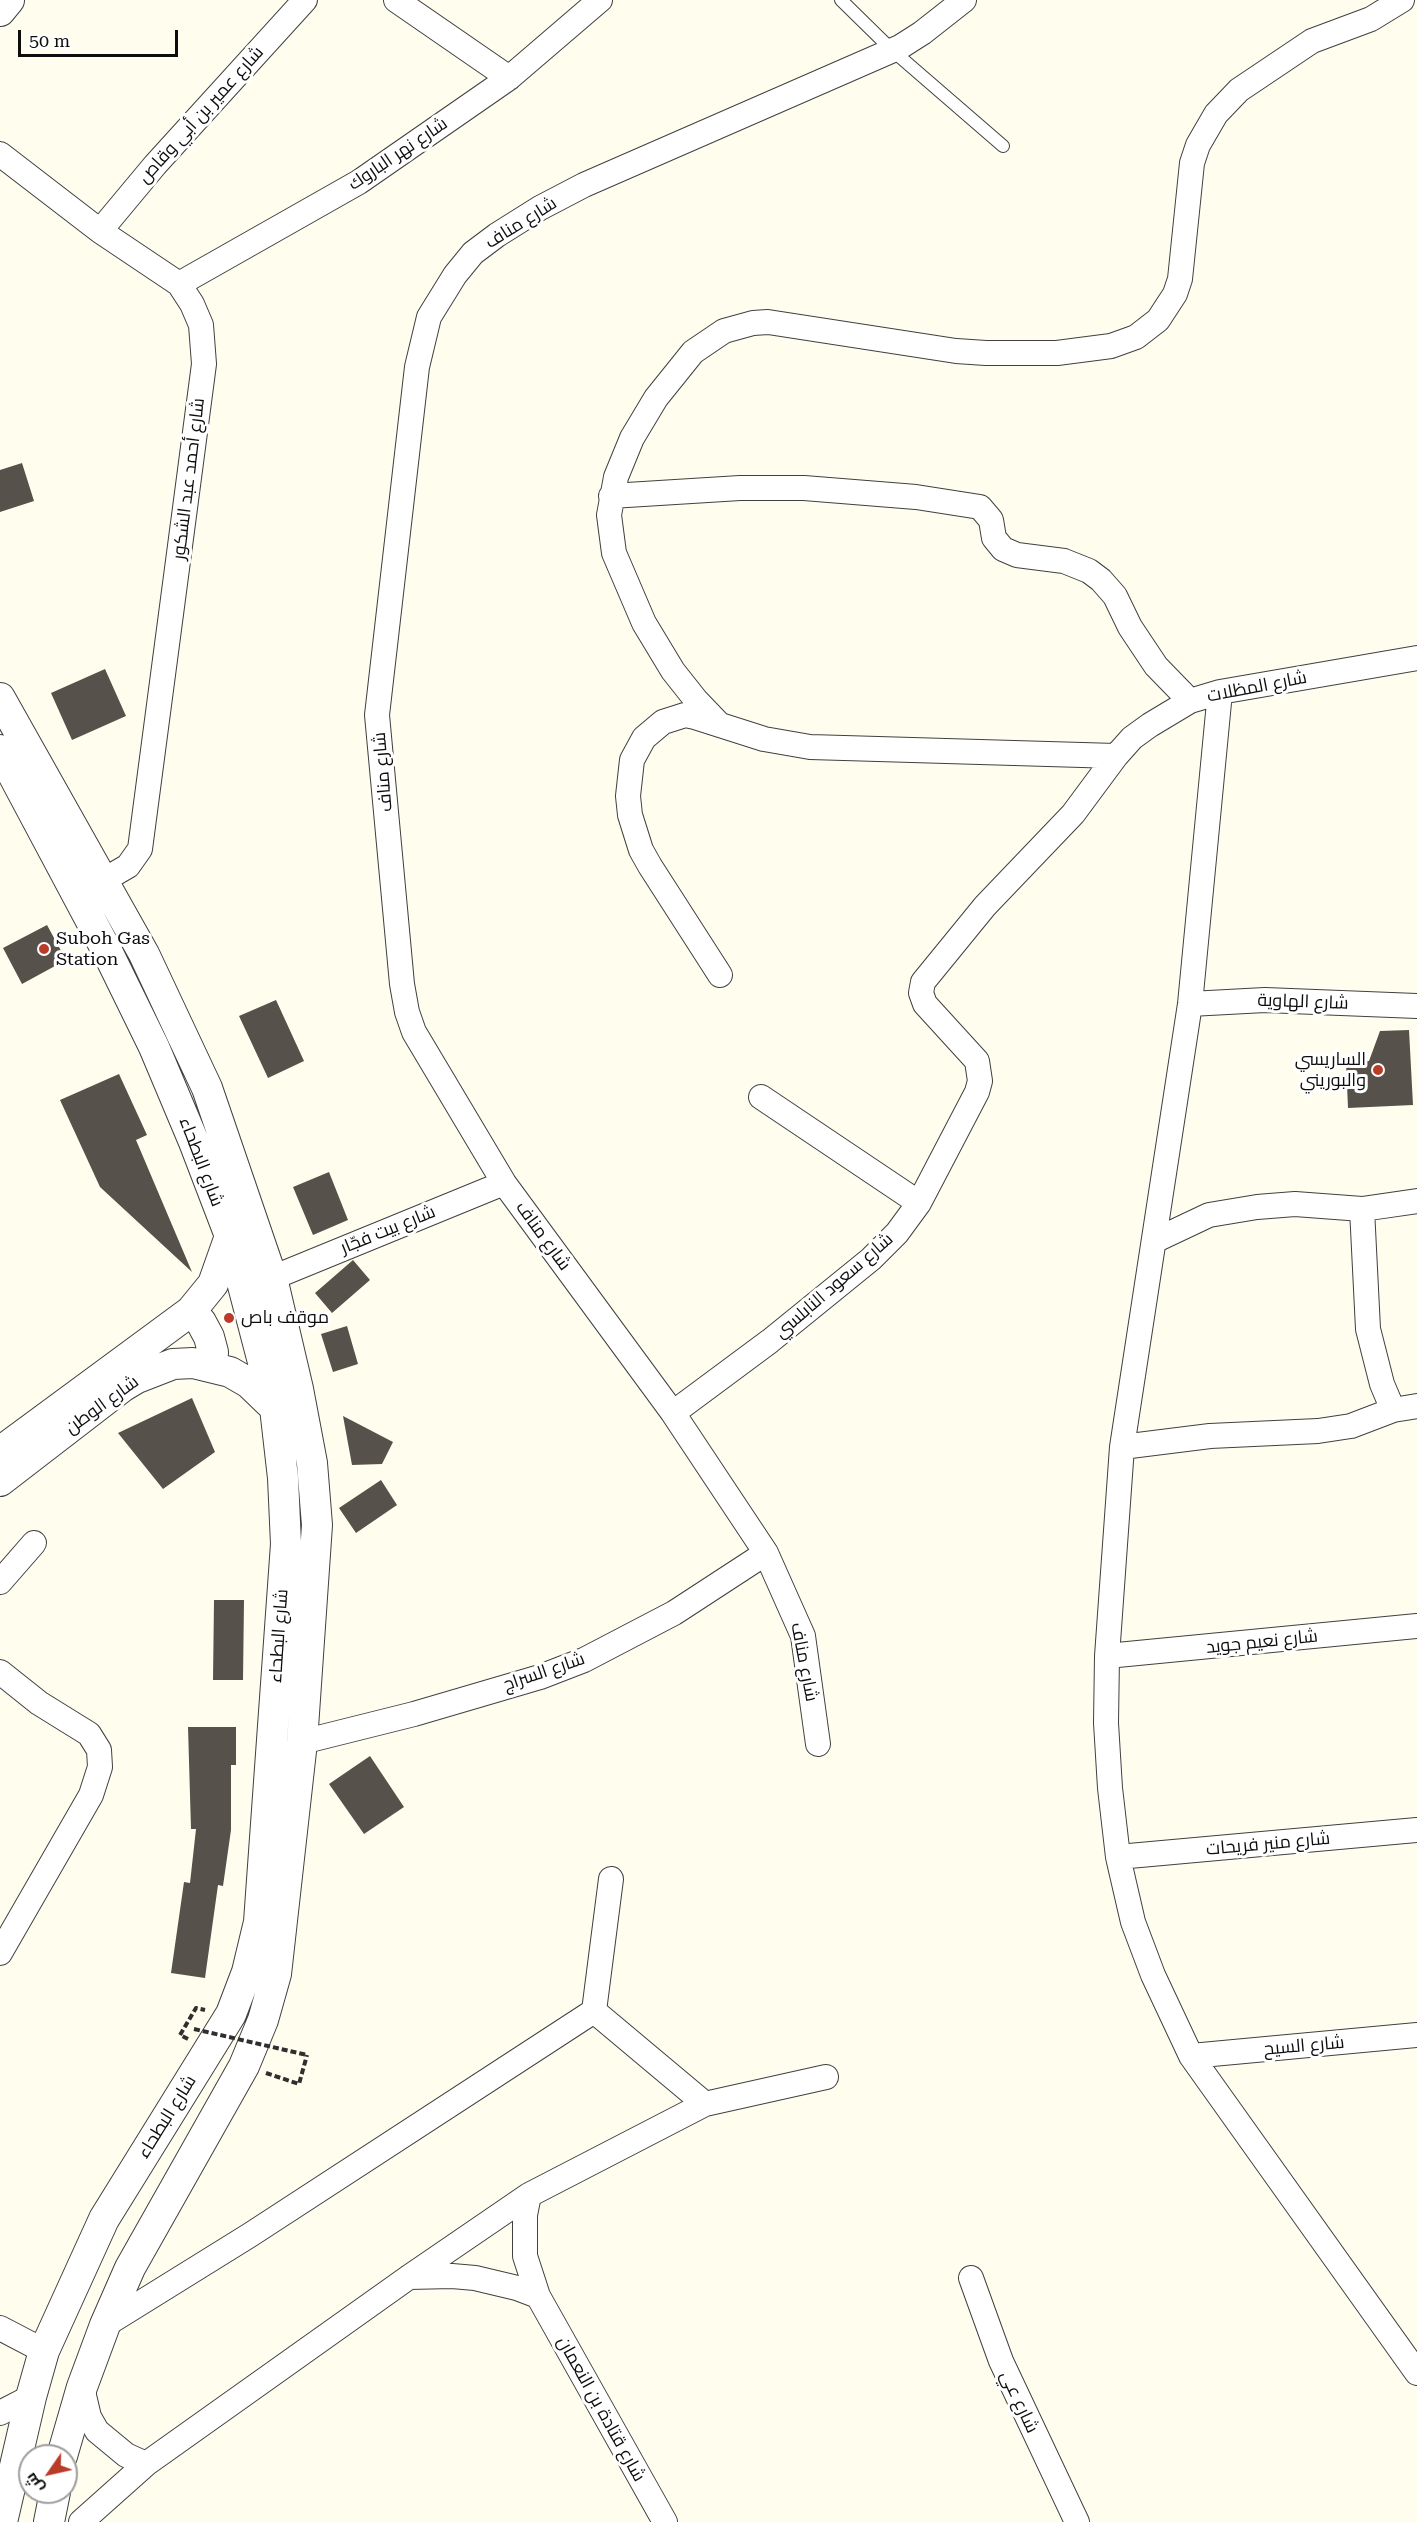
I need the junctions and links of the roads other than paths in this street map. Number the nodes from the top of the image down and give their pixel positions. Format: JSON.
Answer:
{"nodes":[{"id":1,"x":9,"y":0,"type":"edge"},
{"id":2,"x":305,"y":0,"type":"edge"},
{"id":3,"x":396,"y":0,"type":"edge"},
{"id":4,"x":600,"y":0,"type":"edge"},
{"id":5,"x":841,"y":0,"type":"edge"},
{"id":6,"x":964,"y":0,"type":"edge"},
{"id":7,"x":1402,"y":0,"type":"edge"},
{"id":8,"x":0,"y":11,"type":"edge"},
{"id":9,"x":892,"y":50,"type":"junction"},
{"id":10,"x":509,"y":78,"type":"junction"},
{"id":11,"x":1003,"y":146,"type":"dead end"},
{"id":12,"x":0,"y":154,"type":"edge"},
{"id":13,"x":100,"y":231,"type":"junction"},
{"id":14,"x":179,"y":284,"type":"junction"},
{"id":15,"x":611,"y":496,"type":"junction"},
{"id":16,"x":1417,"y":658,"type":"edge"},
{"id":17,"x":1220,"y":692,"type":"junction"},
{"id":18,"x":0,"y":698,"type":"edge"},
{"id":19,"x":1190,"y":701,"type":"junction"},
{"id":20,"x":719,"y":724,"type":"junction"},
{"id":21,"x":1116,"y":756,"type":"junction"},
{"id":22,"x":2,"y":758,"type":"edge"},
{"id":23,"x":1073,"y":814,"type":"joint"},
{"id":24,"x":104,"y":880,"type":"junction"},
{"id":25,"x":720,"y":975,"type":"dead end"},
{"id":26,"x":1190,"y":1004,"type":"junction"},
{"id":27,"x":1417,"y":1006,"type":"edge"},
{"id":28,"x":761,"y":1097,"type":"dead end"},
{"id":29,"x":504,"y":1183,"type":"junction"},
{"id":30,"x":1417,"y":1201,"type":"edge"},
{"id":31,"x":919,"y":1203,"type":"junction"},
{"id":32,"x":1362,"y":1209,"type":"junction"},
{"id":33,"x":230,"y":1236,"type":"junction"},
{"id":34,"x":1154,"y":1241,"type":"junction"},
{"id":35,"x":272,"y":1278,"type":"junction"},
{"id":36,"x":191,"y":1311,"type":"junction"},
{"id":37,"x":212,"y":1366,"type":"junction"},
{"id":38,"x":1417,"y":1406,"type":"edge"},
{"id":39,"x":275,"y":1408,"type":"junction"},
{"id":40,"x":1393,"y":1410,"type":"junction"},
{"id":41,"x":673,"y":1413,"type":"junction"},
{"id":42,"x":1122,"y":1447,"type":"junction"},
{"id":43,"x":0,"y":1452,"type":"edge"},
{"id":44,"x":0,"y":1481,"type":"edge"},
{"id":45,"x":34,"y":1543,"type":"dead end"},
{"id":46,"x":766,"y":1553,"type":"junction"},
{"id":47,"x":0,"y":1582,"type":"edge"},
{"id":48,"x":1417,"y":1626,"type":"edge"},
{"id":49,"x":1107,"y":1656,"type":"junction"},
{"id":50,"x":0,"y":1672,"type":"edge"},
{"id":51,"x":302,"y":1742,"type":"junction"},
{"id":52,"x":818,"y":1744,"type":"dead end"},
{"id":53,"x":1417,"y":1830,"type":"edge"},
{"id":54,"x":1118,"y":1857,"type":"junction"},
{"id":55,"x":611,"y":1879,"type":"dead end"},
{"id":56,"x":0,"y":1953,"type":"edge"},
{"id":57,"x":594,"y":2011,"type":"junction"},
{"id":58,"x":1417,"y":2035,"type":"edge"},
{"id":59,"x":1191,"y":2056,"type":"junction"},
{"id":60,"x":826,"y":2077,"type":"dead end"},
{"id":61,"x":705,"y":2104,"type":"junction"},
{"id":62,"x":529,"y":2195,"type":"junction"},
{"id":63,"x":409,"y":2277,"type":"junction"},
{"id":64,"x":971,"y":2278,"type":"dead end"},
{"id":65,"x":538,"y":2296,"type":"junction"},
{"id":66,"x":105,"y":2325,"type":"junction"},
{"id":67,"x":0,"y":2328,"type":"edge"},
{"id":68,"x":44,"y":2351,"type":"junction"},
{"id":69,"x":1417,"y":2373,"type":"edge"},
{"id":70,"x":82,"y":2387,"type":"junction"},
{"id":71,"x":31,"y":2397,"type":"junction"},
{"id":72,"x":0,"y":2413,"type":"edge"},
{"id":73,"x":65,"y":2444,"type":"edge"},
{"id":74,"x":146,"y":2464,"type":"junction"},
{"id":75,"x":53,"y":2504,"type":"edge"},
{"id":76,"x":2,"y":2518,"type":"edge"},
{"id":77,"x":49,"y":2522,"type":"edge"},
{"id":78,"x":81,"y":2522,"type":"edge"},
{"id":79,"x":665,"y":2522,"type":"edge"},
{"id":80,"x":1077,"y":2522,"type":"edge"}],
"edges":[{"from":1,"to":8,"type":"street"},
{"from":2,"to":13,"type":"street","name":"شارع عمير بن أبي وقاص"},
{"from":3,"to":10,"type":"street"},
{"from":4,"to":10,"type":"street","name":"شارع نهر الباروك"},
{"from":5,"to":9,"type":"lane"},
{"from":6,"to":9,"type":"street","name":"شارع مناف"},
{"from":7,"to":15,"type":"street"},
{"from":9,"to":11,"type":"lane"},
{"from":9,"to":29,"type":"street","name":"شارع مناف"},
{"from":10,"to":14,"type":"street","name":"شارع نهر الباروك"},
{"from":12,"to":13,"type":"street","name":"شارع أحمد عبد الشكور"},
{"from":13,"to":14,"type":"street","name":"شارع أحمد عبد الشكور"},
{"from":14,"to":24,"type":"street","name":"شارع أحمد عبد الشكور"},
{"from":15,"to":19,"type":"street"},
{"from":15,"to":20,"type":"street"},
{"from":16,"to":17,"type":"street","name":"شارع المظلات"},
{"from":17,"to":19,"type":"street","name":"شارع المظلات"},
{"from":17,"to":26,"type":"street"},
{"from":18,"to":24,"type":"street","name":"شارع البطحاء"},
{"from":19,"to":21,"type":"street","name":"شارع المظلات"},
{"from":20,"to":21,"type":"street"},
{"from":20,"to":25,"type":"street"},
{"from":21,"to":23,"type":"street","name":"شارع المظلات"},
{"from":22,"to":33,"type":"street","name":"شارع البطحاء"},
{"from":23,"to":31,"type":"street","name":"شارع سعود النابلسي"},
{"from":24,"to":35,"type":"street","name":"شارع البطحاء"},
{"from":26,"to":27,"type":"street","name":"شارع الهاوية"},
{"from":26,"to":34,"type":"street"},
{"from":28,"to":31,"type":"street"},
{"from":29,"to":35,"type":"street","name":"شارع بيت فجّار"},
{"from":29,"to":41,"type":"street","name":"شارع مناف"},
{"from":30,"to":32,"type":"street"},
{"from":31,"to":41,"type":"street","name":"شارع سعود النابلسي"},
{"from":32,"to":34,"type":"street"},
{"from":32,"to":40,"type":"street"},
{"from":33,"to":36,"type":"street","name":"شارع الوطن"},
{"from":33,"to":39,"type":"street","name":"شارع البطحاء"},
{"from":34,"to":42,"type":"street"},
{"from":35,"to":51,"type":"street","name":"شارع البطحاء"},
{"from":36,"to":37,"type":"street"},
{"from":36,"to":43,"type":"street","name":"شارع الوطن"},
{"from":37,"to":39,"type":"street","name":"شارع الوطن"},
{"from":37,"to":44,"type":"street","name":"شارع الوطن"},
{"from":38,"to":40,"type":"street"},
{"from":39,"to":68,"type":"street","name":"شارع البطحاء"},
{"from":40,"to":42,"type":"street"},
{"from":41,"to":46,"type":"street","name":"شارع مناف"},
{"from":42,"to":49,"type":"street"},
{"from":45,"to":47,"type":"street"},
{"from":46,"to":51,"type":"street","name":"شارع السراج"},
{"from":46,"to":52,"type":"street","name":"شارع مناف"},
{"from":48,"to":49,"type":"street","name":"شارع نعيم جويد"},
{"from":49,"to":54,"type":"street"},
{"from":50,"to":56,"type":"street"},
{"from":51,"to":66,"type":"street","name":"شارع البطحاء"},
{"from":53,"to":54,"type":"street","name":"شارع منير فريحات"},
{"from":54,"to":59,"type":"street"},
{"from":55,"to":57,"type":"street"},
{"from":57,"to":61,"type":"street"},
{"from":57,"to":66,"type":"street"},
{"from":58,"to":59,"type":"street","name":"شارع السيح"},
{"from":59,"to":69,"type":"street"},
{"from":60,"to":61,"type":"street"},
{"from":61,"to":62,"type":"street"},
{"from":62,"to":63,"type":"street"},
{"from":62,"to":65,"type":"street","name":"شارع قتادة بن النعمان"},
{"from":63,"to":65,"type":"street"},
{"from":63,"to":74,"type":"street"},
{"from":64,"to":80,"type":"street","name":"شارع عي"},
{"from":65,"to":79,"type":"street","name":"شارع قتادة بن النعمان"},
{"from":66,"to":70,"type":"street","name":"شارع البطحاء"},
{"from":67,"to":68,"type":"street"},
{"from":68,"to":71,"type":"street","name":"شارع البطحاء"},
{"from":70,"to":73,"type":"street","name":"شارع البطحاء"},
{"from":70,"to":74,"type":"street"},
{"from":71,"to":72,"type":"street"},
{"from":71,"to":76,"type":"street","name":"شارع البطحاء"},
{"from":74,"to":78,"type":"street"},
{"from":75,"to":77,"type":"street"}]}
